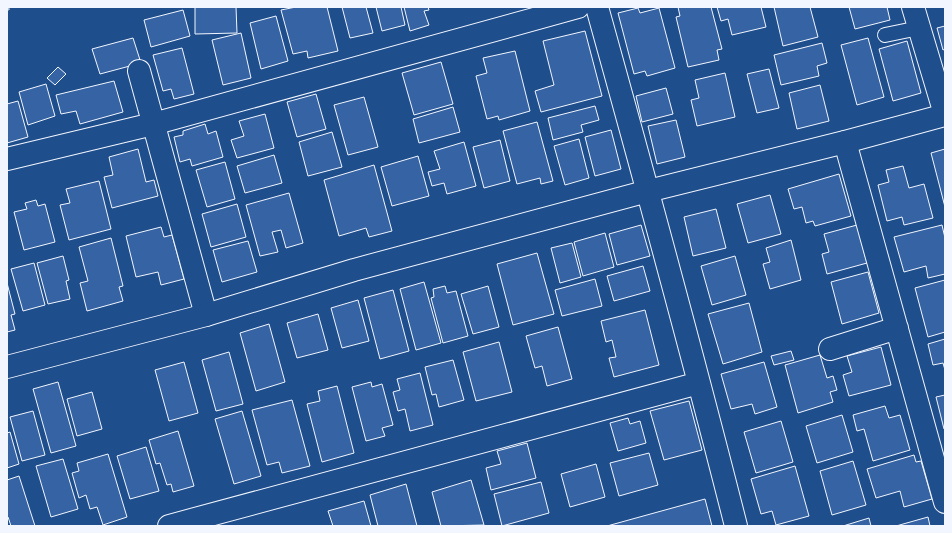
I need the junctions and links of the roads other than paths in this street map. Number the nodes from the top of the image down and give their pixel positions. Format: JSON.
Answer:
{"nodes":[{"id":1,"x":578,"y":7,"type":"edge"},
{"id":2,"x":597,"y":7,"type":"edge"},
{"id":3,"x":914,"y":7,"type":"edge"},
{"id":4,"x":919,"y":28,"type":"junction"},
{"id":5,"x":885,"y":35,"type":"dead end"},
{"id":6,"x":140,"y":71,"type":"dead end"},
{"id":7,"x":945,"y":114,"type":"edge"},
{"id":8,"x":153,"y":124,"type":"junction"},
{"id":9,"x":845,"y":142,"type":"junction"},
{"id":10,"x":7,"y":159,"type":"edge"},
{"id":11,"x":648,"y":191,"type":"junction"},
{"id":12,"x":206,"y":315,"type":"junction"},
{"id":13,"x":897,"y":328,"type":"junction"},
{"id":14,"x":830,"y":349,"type":"dead end"},
{"id":15,"x":7,"y":367,"type":"edge"},
{"id":16,"x":699,"y":383,"type":"junction"},
{"id":17,"x":945,"y":502,"type":"edge"},
{"id":18,"x":169,"y":526,"type":"edge"},
{"id":19,"x":736,"y":526,"type":"edge"}],
"edges":[{"from":1,"to":8,"type":"street"},
{"from":2,"to":11,"type":"street"},
{"from":3,"to":4,"type":"street"},
{"from":4,"to":5,"type":"lane"},
{"from":4,"to":7,"type":"street"},
{"from":6,"to":8,"type":"street"},
{"from":7,"to":9,"type":"street"},
{"from":8,"to":10,"type":"street"},
{"from":8,"to":12,"type":"street"},
{"from":9,"to":11,"type":"street"},
{"from":9,"to":13,"type":"street"},
{"from":11,"to":12,"type":"street"},
{"from":11,"to":16,"type":"street"},
{"from":12,"to":15,"type":"street"},
{"from":13,"to":14,"type":"street"},
{"from":13,"to":17,"type":"street"},
{"from":16,"to":18,"type":"street"},
{"from":16,"to":19,"type":"street"}]}
